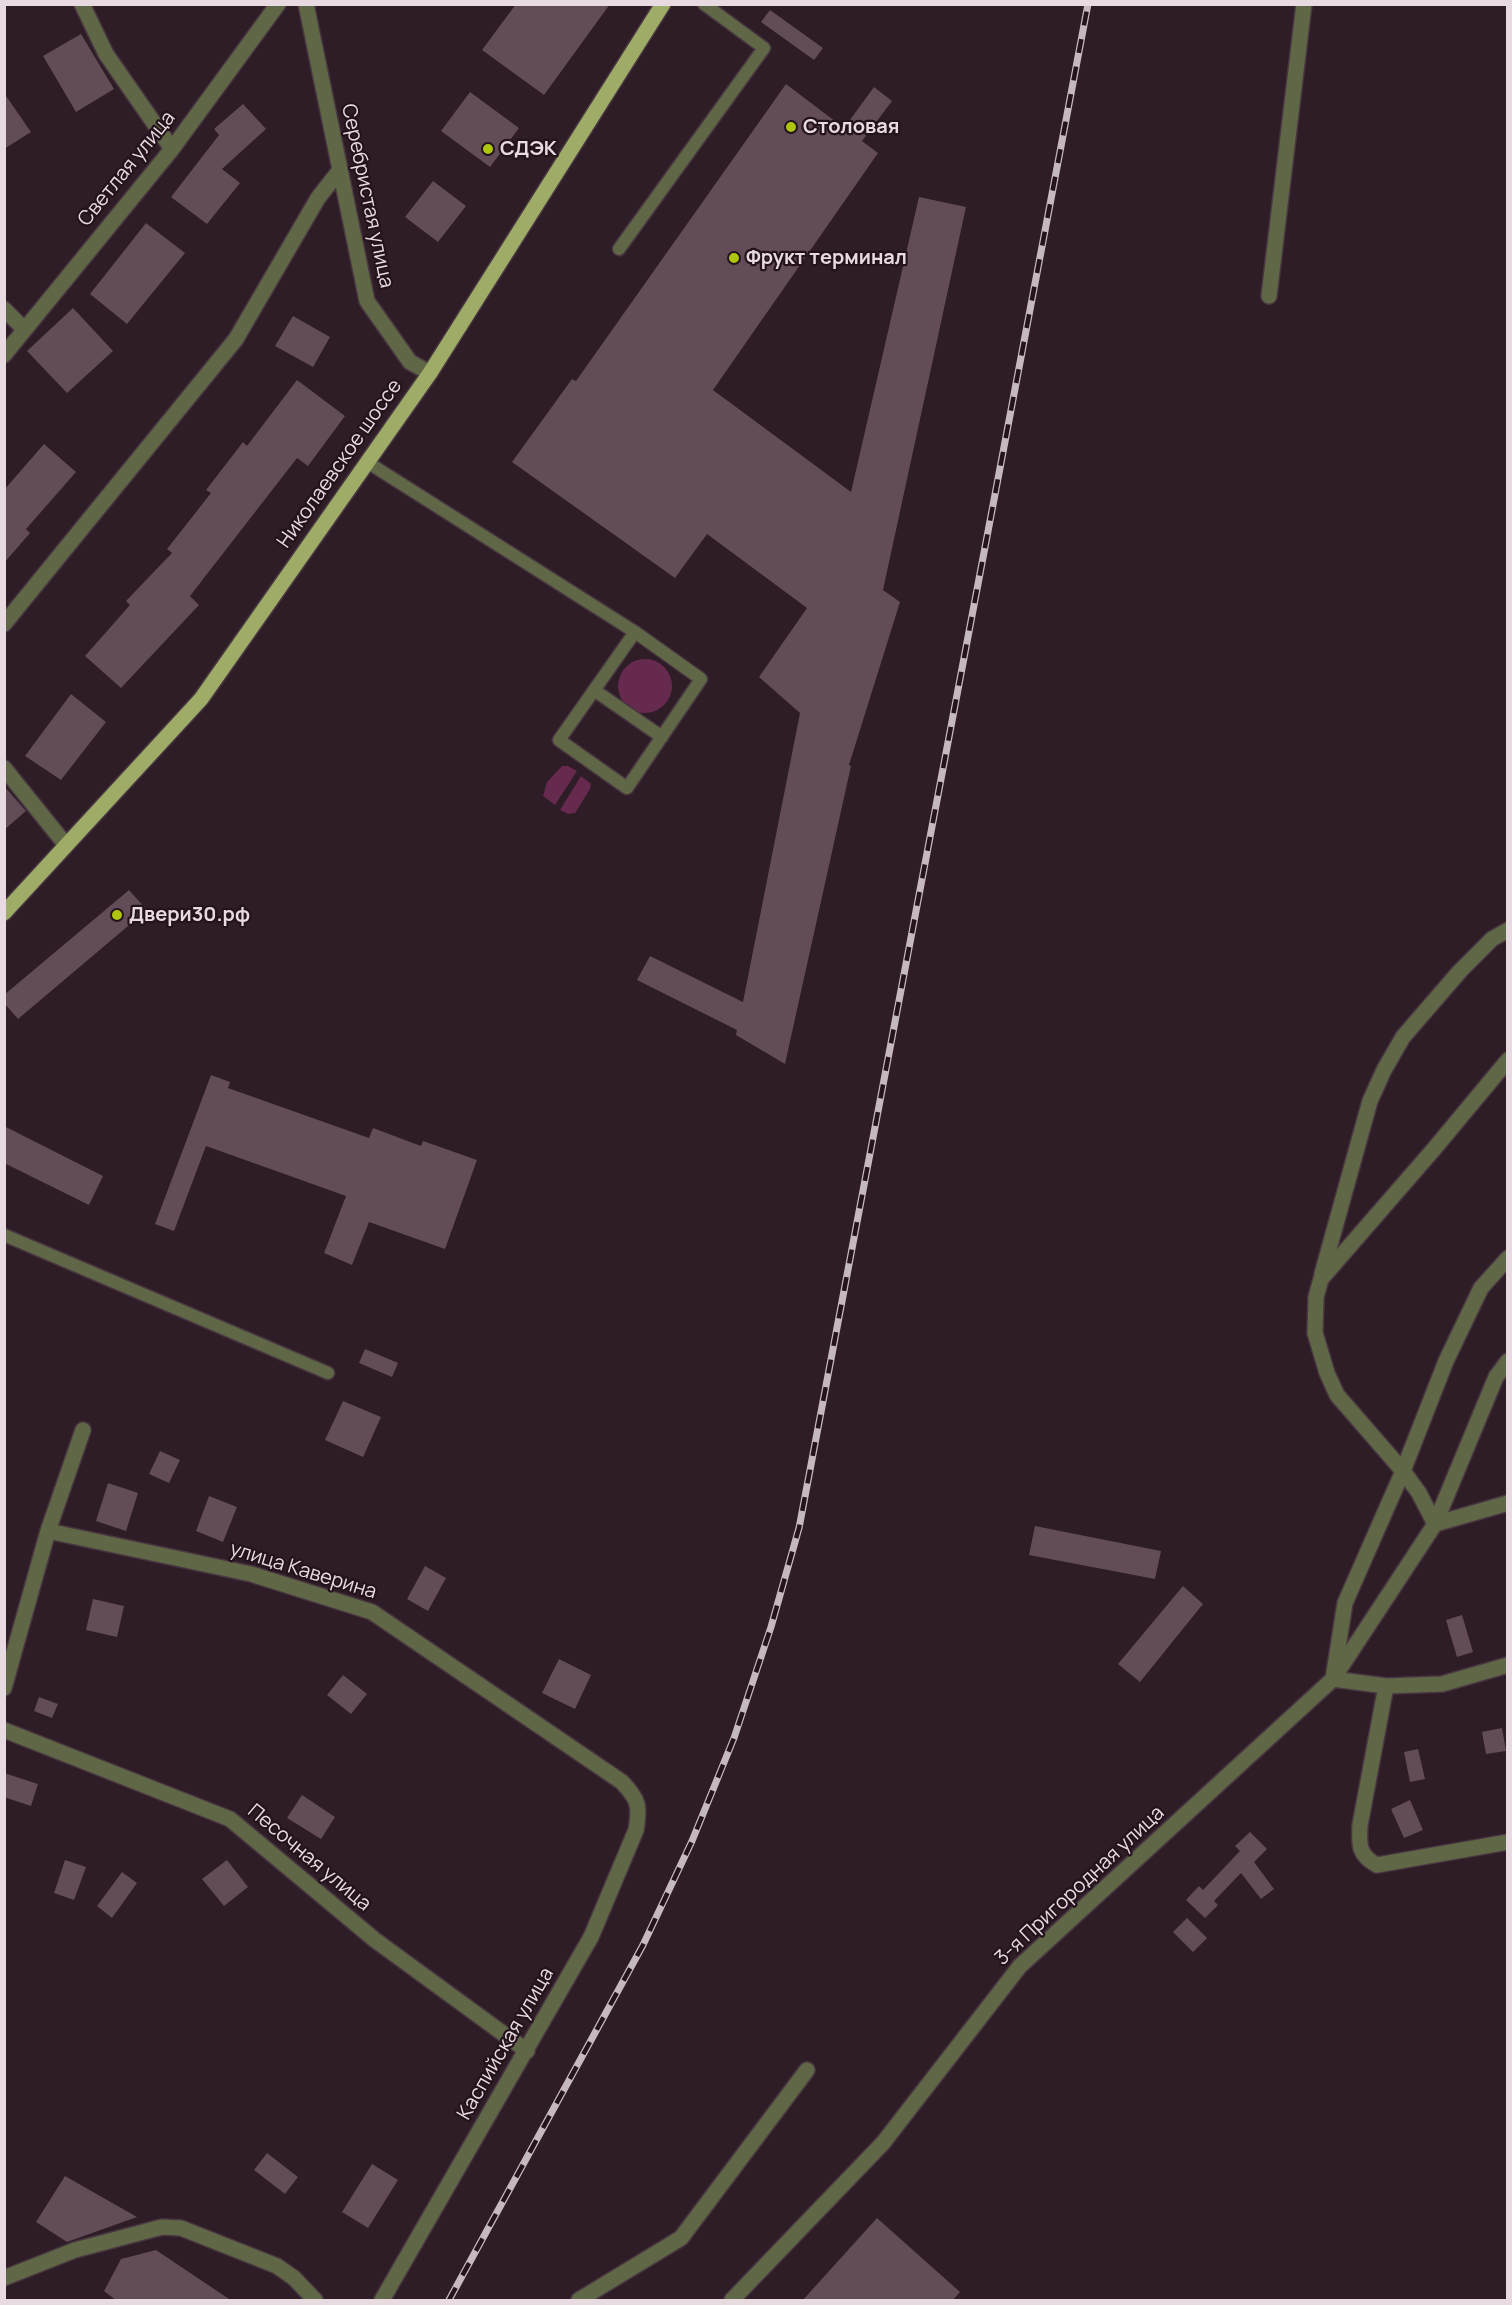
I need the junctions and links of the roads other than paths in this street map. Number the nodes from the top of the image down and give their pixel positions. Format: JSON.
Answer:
{"nodes":[{"id":1,"x":82,"y":4,"type":"edge"},
{"id":2,"x":278,"y":4,"type":"edge"},
{"id":3,"x":306,"y":4,"type":"edge"},
{"id":4,"x":663,"y":4,"type":"edge"},
{"id":5,"x":704,"y":4,"type":"edge"},
{"id":6,"x":1304,"y":4,"type":"edge"},
{"id":7,"x":172,"y":149,"type":"junction"},
{"id":8,"x":340,"y":170,"type":"junction"},
{"id":9,"x":619,"y":249,"type":"dead end"},
{"id":10,"x":1269,"y":296,"type":"dead end"},
{"id":11,"x":4,"y":309,"type":"edge"},
{"id":12,"x":24,"y":329,"type":"junction"},
{"id":13,"x":4,"y":356,"type":"edge"},
{"id":14,"x":430,"y":373,"type":"junction"},
{"id":15,"x":367,"y":462,"type":"junction"},
{"id":16,"x":4,"y":624,"type":"edge"},
{"id":17,"x":635,"y":632,"type":"junction"},
{"id":18,"x":594,"y":690,"type":"junction"},
{"id":19,"x":662,"y":737,"type":"junction"},
{"id":20,"x":4,"y":768,"type":"edge"},
{"id":21,"x":66,"y":845,"type":"junction"},
{"id":22,"x":4,"y":913,"type":"edge"},
{"id":23,"x":1508,"y":930,"type":"edge"},
{"id":24,"x":1508,"y":1060,"type":"edge"},
{"id":25,"x":4,"y":1235,"type":"edge"},
{"id":26,"x":1508,"y":1258,"type":"edge"},
{"id":27,"x":1321,"y":1280,"type":"junction"},
{"id":28,"x":1508,"y":1361,"type":"edge"},
{"id":29,"x":328,"y":1372,"type":"dead end"},
{"id":30,"x":83,"y":1430,"type":"dead end"},
{"id":31,"x":1403,"y":1471,"type":"junction"},
{"id":32,"x":1508,"y":1503,"type":"edge"},
{"id":33,"x":1435,"y":1524,"type":"junction"},
{"id":34,"x":48,"y":1531,"type":"junction"},
{"id":35,"x":1508,"y":1665,"type":"edge"},
{"id":36,"x":1333,"y":1678,"type":"junction"},
{"id":37,"x":1386,"y":1686,"type":"junction"},
{"id":38,"x":4,"y":1688,"type":"edge"},
{"id":39,"x":4,"y":1730,"type":"edge"},
{"id":40,"x":636,"y":1797,"type":"joint"},
{"id":41,"x":1508,"y":1842,"type":"edge"},
{"id":42,"x":528,"y":2051,"type":"junction"},
{"id":43,"x":807,"y":2070,"type":"dead end"},
{"id":44,"x":6,"y":2275,"type":"edge"},
{"id":45,"x":315,"y":2301,"type":"edge"},
{"id":46,"x":382,"y":2301,"type":"edge"},
{"id":47,"x":579,"y":2301,"type":"edge"},
{"id":48,"x":732,"y":2301,"type":"edge"}],
"edges":[{"from":1,"to":7,"type":"street"},
{"from":2,"to":7,"type":"street","name":"Светлая улица"},
{"from":3,"to":8,"type":"street","name":"Серебристая улица"},
{"from":4,"to":14,"type":"main road","name":"Николаевское шоссе"},
{"from":5,"to":9,"type":"lane"},
{"from":6,"to":10,"type":"street"},
{"from":7,"to":12,"type":"street","name":"Светлая улица"},
{"from":8,"to":14,"type":"street","name":"Серебристая улица"},
{"from":8,"to":16,"type":"street"},
{"from":11,"to":12,"type":"street"},
{"from":12,"to":13,"type":"street","name":"Светлая улица"},
{"from":14,"to":15,"type":"main road","name":"Николаевское шоссе"},
{"from":15,"to":17,"type":"lane"},
{"from":15,"to":21,"type":"main road","name":"Николаевское шоссе"},
{"from":17,"to":18,"type":"lane"},
{"from":17,"to":19,"type":"lane"},
{"from":18,"to":19,"type":"lane"},
{"from":18,"to":19,"type":"lane"},
{"from":20,"to":21,"type":"street"},
{"from":21,"to":22,"type":"main road","name":"Николаевское шоссе"},
{"from":23,"to":27,"type":"street"},
{"from":24,"to":27,"type":"street"},
{"from":25,"to":29,"type":"lane"},
{"from":26,"to":31,"type":"street"},
{"from":27,"to":31,"type":"street"},
{"from":28,"to":33,"type":"street","name":"3-я Пригородная улица"},
{"from":30,"to":34,"type":"street"},
{"from":31,"to":33,"type":"street"},
{"from":31,"to":36,"type":"street"},
{"from":32,"to":33,"type":"street"},
{"from":33,"to":36,"type":"street","name":"3-я Пригородная улица"},
{"from":34,"to":38,"type":"street"},
{"from":34,"to":40,"type":"street","name":"улица Каверина"},
{"from":35,"to":37,"type":"street"},
{"from":36,"to":37,"type":"street"},
{"from":36,"to":48,"type":"street","name":"3-я Пригородная улица"},
{"from":37,"to":41,"type":"street"},
{"from":39,"to":42,"type":"street","name":"Песочная улица"},
{"from":40,"to":42,"type":"street","name":"Каспийская улица"},
{"from":42,"to":46,"type":"street","name":"Каспийская улица"},
{"from":43,"to":47,"type":"street"},
{"from":44,"to":45,"type":"street"}]}
